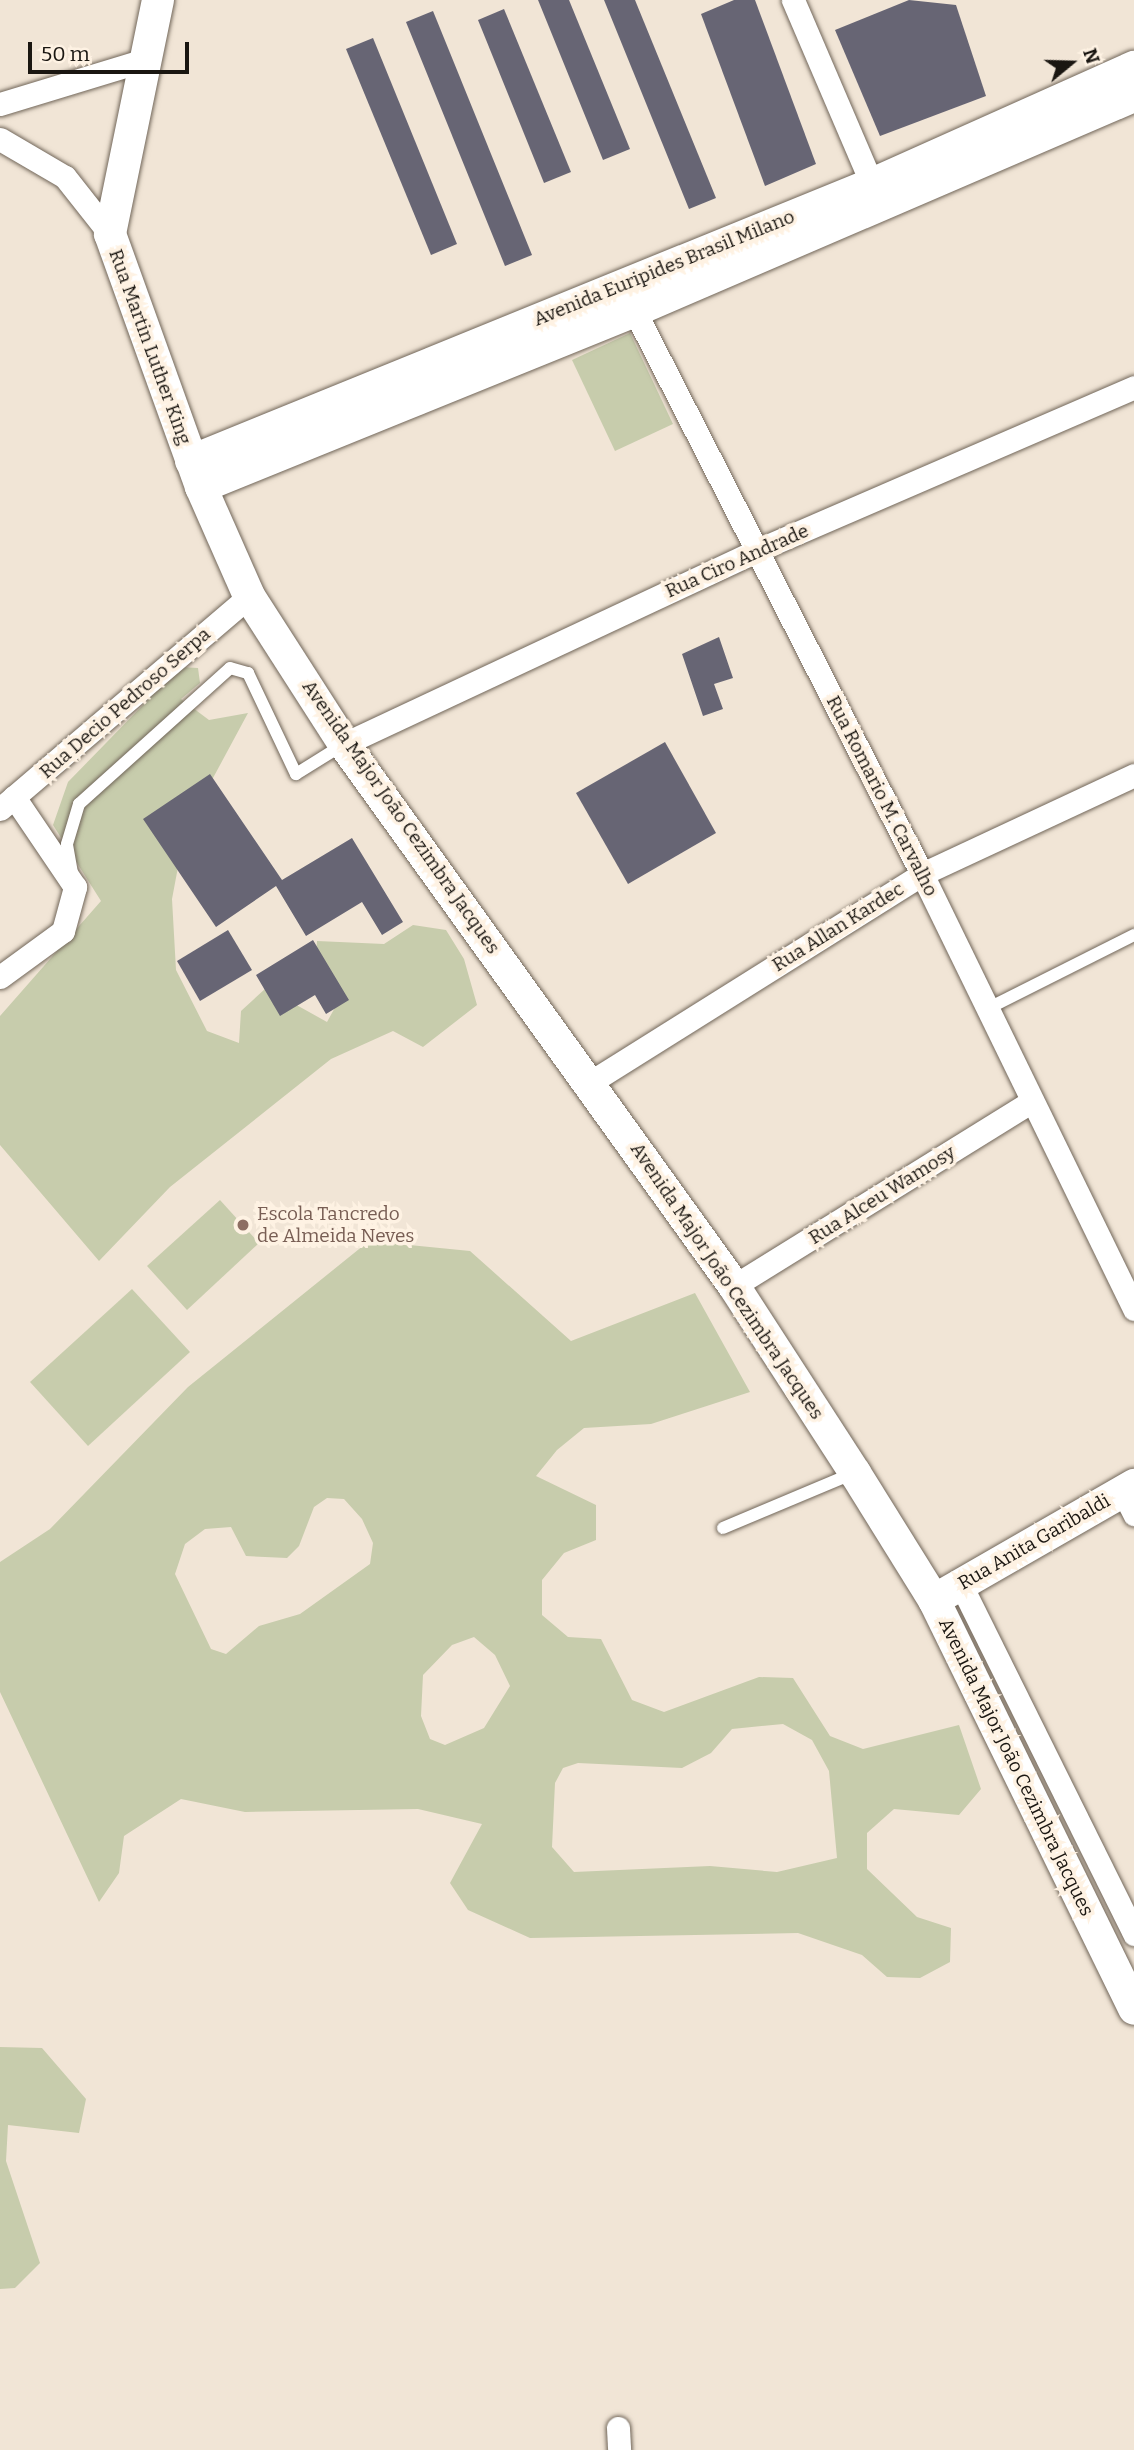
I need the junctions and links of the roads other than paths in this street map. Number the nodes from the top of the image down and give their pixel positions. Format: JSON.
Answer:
{"nodes":[{"id":1,"x":158,"y":0,"type":"edge"},
{"id":2,"x":793,"y":0,"type":"edge"},
{"id":3,"x":145,"y":60,"type":"junction"},
{"id":4,"x":1134,"y":67,"type":"edge"},
{"id":5,"x":1134,"y":96,"type":"edge"},
{"id":6,"x":0,"y":104,"type":"edge"},
{"id":7,"x":0,"y":139,"type":"edge"},
{"id":8,"x":999,"y":143,"type":"junction"},
{"id":9,"x":872,"y":184,"type":"junction"},
{"id":10,"x":110,"y":234,"type":"junction"},
{"id":11,"x":739,"y":250,"type":"junction"},
{"id":12,"x":629,"y":299,"type":"junction"},
{"id":13,"x":1134,"y":387,"type":"edge"},
{"id":14,"x":196,"y":474,"type":"junction"},
{"id":15,"x":758,"y":550,"type":"junction"},
{"id":16,"x":249,"y":596,"type":"junction"},
{"id":17,"x":344,"y":744,"type":"junction"},
{"id":18,"x":1134,"y":775,"type":"edge"},
{"id":19,"x":7,"y":803,"type":"edge"},
{"id":20,"x":922,"y":874,"type":"junction"},
{"id":21,"x":75,"y":887,"type":"junction"},
{"id":22,"x":1134,"y":935,"type":"edge"},
{"id":23,"x":0,"y":977,"type":"edge"},
{"id":24,"x":987,"y":1009,"type":"junction"},
{"id":25,"x":591,"y":1082,"type":"junction"},
{"id":26,"x":1029,"y":1103,"type":"junction"},
{"id":27,"x":734,"y":1286,"type":"junction"},
{"id":28,"x":1134,"y":1309,"type":"edge"},
{"id":29,"x":855,"y":1472,"type":"junction"},
{"id":30,"x":1130,"y":1497,"type":"edge"},
{"id":31,"x":723,"y":1528,"type":"dead end"},
{"id":32,"x":960,"y":1583,"type":"junction"},
{"id":33,"x":934,"y":1600,"type":"junction"},
{"id":34,"x":1134,"y":1934,"type":"edge"},
{"id":35,"x":1134,"y":2009,"type":"edge"}],
"edges":[{"from":1,"to":3,"type":"street"},
{"from":2,"to":9,"type":"street"},
{"from":3,"to":6,"type":"street"},
{"from":3,"to":10,"type":"street"},
{"from":4,"to":8,"type":"street","name":"Avenida Euripides Brasil Milano"},
{"from":5,"to":8,"type":"street","name":"Avenida Euripides Brasil Milano"},
{"from":7,"to":10,"type":"street","name":"Rua Martin Luther King"},
{"from":8,"to":9,"type":"street","name":"Avenida Euripides Brasil Milano"},
{"from":8,"to":11,"type":"street","name":"Avenida Euripides Brasil Milano"},
{"from":9,"to":11,"type":"street","name":"Avenida Euripides Brasil Milano"},
{"from":10,"to":14,"type":"street","name":"Rua Martin Luther King"},
{"from":11,"to":12,"type":"street","name":"Avenida Euripides Brasil Milano"},
{"from":12,"to":14,"type":"street","name":"Avenida Euripides Brasil Milano"},
{"from":12,"to":15,"type":"street","name":"Rua Romario M. Carvalho"},
{"from":13,"to":15,"type":"street","name":"Rua Ciro Andrade"},
{"from":14,"to":16,"type":"street","name":"Rua Martin Luther King"},
{"from":15,"to":17,"type":"street","name":"Rua Ciro Andrade"},
{"from":15,"to":20,"type":"street","name":"Rua Romario M. Carvalho"},
{"from":16,"to":17,"type":"street","name":"Avenida Major João Cezimbra Jacques"},
{"from":16,"to":19,"type":"street","name":"Rua Decio Pedroso Serpa"},
{"from":17,"to":21,"type":"lane"},
{"from":17,"to":25,"type":"street","name":"Avenida Major João Cezimbra Jacques"},
{"from":18,"to":20,"type":"street","name":"Rua Allan Kardec"},
{"from":19,"to":21,"type":"street"},
{"from":20,"to":24,"type":"street","name":"Rua Romario M. Carvalho"},
{"from":20,"to":25,"type":"street","name":"Rua Allan Kardec"},
{"from":21,"to":23,"type":"street"},
{"from":22,"to":24,"type":"lane"},
{"from":24,"to":26,"type":"street","name":"Rua Romario M. Carvalho"},
{"from":25,"to":27,"type":"street","name":"Avenida Major João Cezimbra Jacques"},
{"from":26,"to":27,"type":"street","name":"Rua Alceu Wamosy"},
{"from":26,"to":28,"type":"street","name":"Rua Romario M. Carvalho"},
{"from":27,"to":29,"type":"street","name":"Avenida Major João Cezimbra Jacques"},
{"from":29,"to":31,"type":"lane"},
{"from":29,"to":33,"type":"street","name":"Avenida Major João Cezimbra Jacques"},
{"from":30,"to":32,"type":"street","name":"Rua Anita Garibaldi"},
{"from":32,"to":33,"type":"street","name":"Rua Anita Garibaldi"},
{"from":32,"to":34,"type":"street"},
{"from":33,"to":35,"type":"street","name":"Avenida Major João Cezimbra Jacques"}]}
